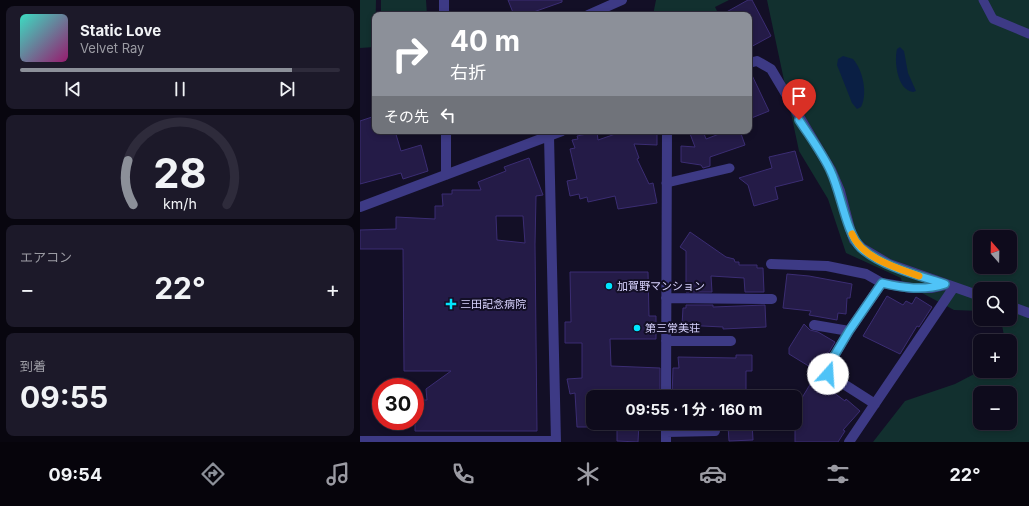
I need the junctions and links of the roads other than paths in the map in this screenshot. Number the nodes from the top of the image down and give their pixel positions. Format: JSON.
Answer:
{"nodes":[{"id":1,"x":444,"y":0,"type":"edge"},
{"id":2,"x":622,"y":0,"type":"edge"},
{"id":3,"x":983,"y":0,"type":"edge"},
{"id":4,"x":444,"y":12,"type":"edge"},
{"id":5,"x":595,"y":12,"type":"edge"},
{"id":6,"x":1029,"y":34,"type":"edge"},
{"id":7,"x":752,"y":62,"type":"edge"},
{"id":8,"x":446,"y":134,"type":"edge"},
{"id":9,"x":554,"y":134,"type":"edge"},
{"id":10,"x":667,"y":134,"type":"edge"},
{"id":11,"x":549,"y":136,"type":"junction"},
{"id":12,"x":730,"y":168,"type":"dead end"},
{"id":13,"x":446,"y":175,"type":"junction"},
{"id":14,"x":666,"y":183,"type":"junction"},
{"id":15,"x":360,"y":207,"type":"edge"},
{"id":16,"x":771,"y":264,"type":"dead end"},
{"id":17,"x":882,"y":283,"type":"junction"},
{"id":18,"x":949,"y":286,"type":"junction"},
{"id":19,"x":973,"y":294,"type":"edge"},
{"id":20,"x":666,"y":298,"type":"junction"},
{"id":21,"x":772,"y":299,"type":"dead end"},
{"id":22,"x":1017,"y":309,"type":"edge"},
{"id":23,"x":1029,"y":313,"type":"edge"},
{"id":24,"x":814,"y":326,"type":"dead end"},
{"id":25,"x":849,"y":331,"type":"junction"},
{"id":26,"x":666,"y":341,"type":"junction"},
{"id":27,"x":731,"y":341,"type":"dead end"},
{"id":28,"x":666,"y":390,"type":"edge"},
{"id":29,"x":875,"y":404,"type":"junction"},
{"id":30,"x":715,"y":431,"type":"dead end"},
{"id":31,"x":666,"y":432,"type":"edge"},
{"id":32,"x":360,"y":441,"type":"edge"},
{"id":33,"x":556,"y":442,"type":"edge"},
{"id":34,"x":849,"y":442,"type":"edge"}],
"edges":[{"from":1,"to":4,"type":"street"},
{"from":2,"to":5,"type":"street"},
{"from":3,"to":6,"type":"lane"},
{"from":7,"to":18,"type":"street"},
{"from":8,"to":13,"type":"street"},
{"from":9,"to":11,"type":"street"},
{"from":10,"to":14,"type":"street"},
{"from":11,"to":13,"type":"street"},
{"from":11,"to":33,"type":"street"},
{"from":12,"to":14,"type":"lane"},
{"from":13,"to":15,"type":"street"},
{"from":14,"to":20,"type":"street"},
{"from":16,"to":17,"type":"street"},
{"from":17,"to":18,"type":"street"},
{"from":17,"to":25,"type":"street"},
{"from":18,"to":19,"type":"street"},
{"from":18,"to":29,"type":"street"},
{"from":20,"to":21,"type":"street"},
{"from":20,"to":26,"type":"street"},
{"from":22,"to":23,"type":"street"},
{"from":24,"to":25,"type":"street"},
{"from":25,"to":29,"type":"street"},
{"from":26,"to":27,"type":"street"},
{"from":26,"to":28,"type":"street"},
{"from":29,"to":34,"type":"street"},
{"from":30,"to":31,"type":"street"},
{"from":32,"to":33,"type":"street"}]}
